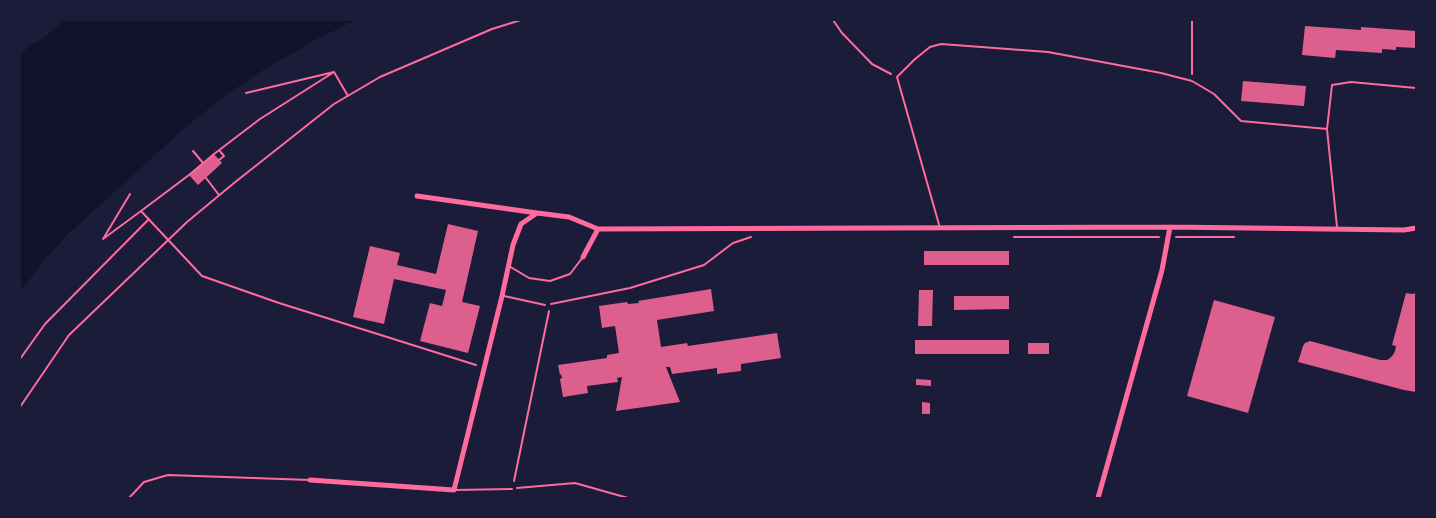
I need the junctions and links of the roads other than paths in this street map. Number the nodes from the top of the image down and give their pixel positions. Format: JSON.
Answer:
{"nodes":[{"id":1,"x":1416,"y":88,"type":"edge"},
{"id":2,"x":1326,"y":129,"type":"junction"},
{"id":3,"x":417,"y":196,"type":"dead end"},
{"id":4,"x":537,"y":213,"type":"junction"},
{"id":5,"x":1170,"y":227,"type":"junction"},
{"id":6,"x":940,"y":228,"type":"junction"},
{"id":7,"x":1416,"y":228,"type":"edge"},
{"id":8,"x":598,"y":229,"type":"junction"},
{"id":9,"x":1337,"y":229,"type":"junction"},
{"id":10,"x":583,"y":257,"type":"joint"},
{"id":11,"x":509,"y":266,"type":"junction"},
{"id":12,"x":502,"y":296,"type":"junction"},
{"id":13,"x":545,"y":305,"type":"road end"},
{"id":14,"x":310,"y":480,"type":"joint"},
{"id":15,"x":512,"y":489,"type":"road end"},
{"id":16,"x":454,"y":490,"type":"junction"},
{"id":17,"x":129,"y":498,"type":"edge"},
{"id":18,"x":1098,"y":498,"type":"edge"}],
"edges":[{"from":1,"to":2,"type":"lane"},
{"from":2,"to":6,"type":"lane"},
{"from":2,"to":9,"type":"lane"},
{"from":3,"to":4,"type":"street"},
{"from":4,"to":8,"type":"street"},
{"from":4,"to":11,"type":"street"},
{"from":5,"to":6,"type":"street"},
{"from":5,"to":9,"type":"street"},
{"from":5,"to":18,"type":"street"},
{"from":6,"to":8,"type":"street"},
{"from":7,"to":9,"type":"street"},
{"from":8,"to":10,"type":"street"},
{"from":10,"to":11,"type":"lane"},
{"from":11,"to":12,"type":"street"},
{"from":12,"to":13,"type":"lane"},
{"from":12,"to":16,"type":"street"},
{"from":14,"to":16,"type":"street"},
{"from":14,"to":17,"type":"lane"},
{"from":15,"to":16,"type":"lane"}]}
